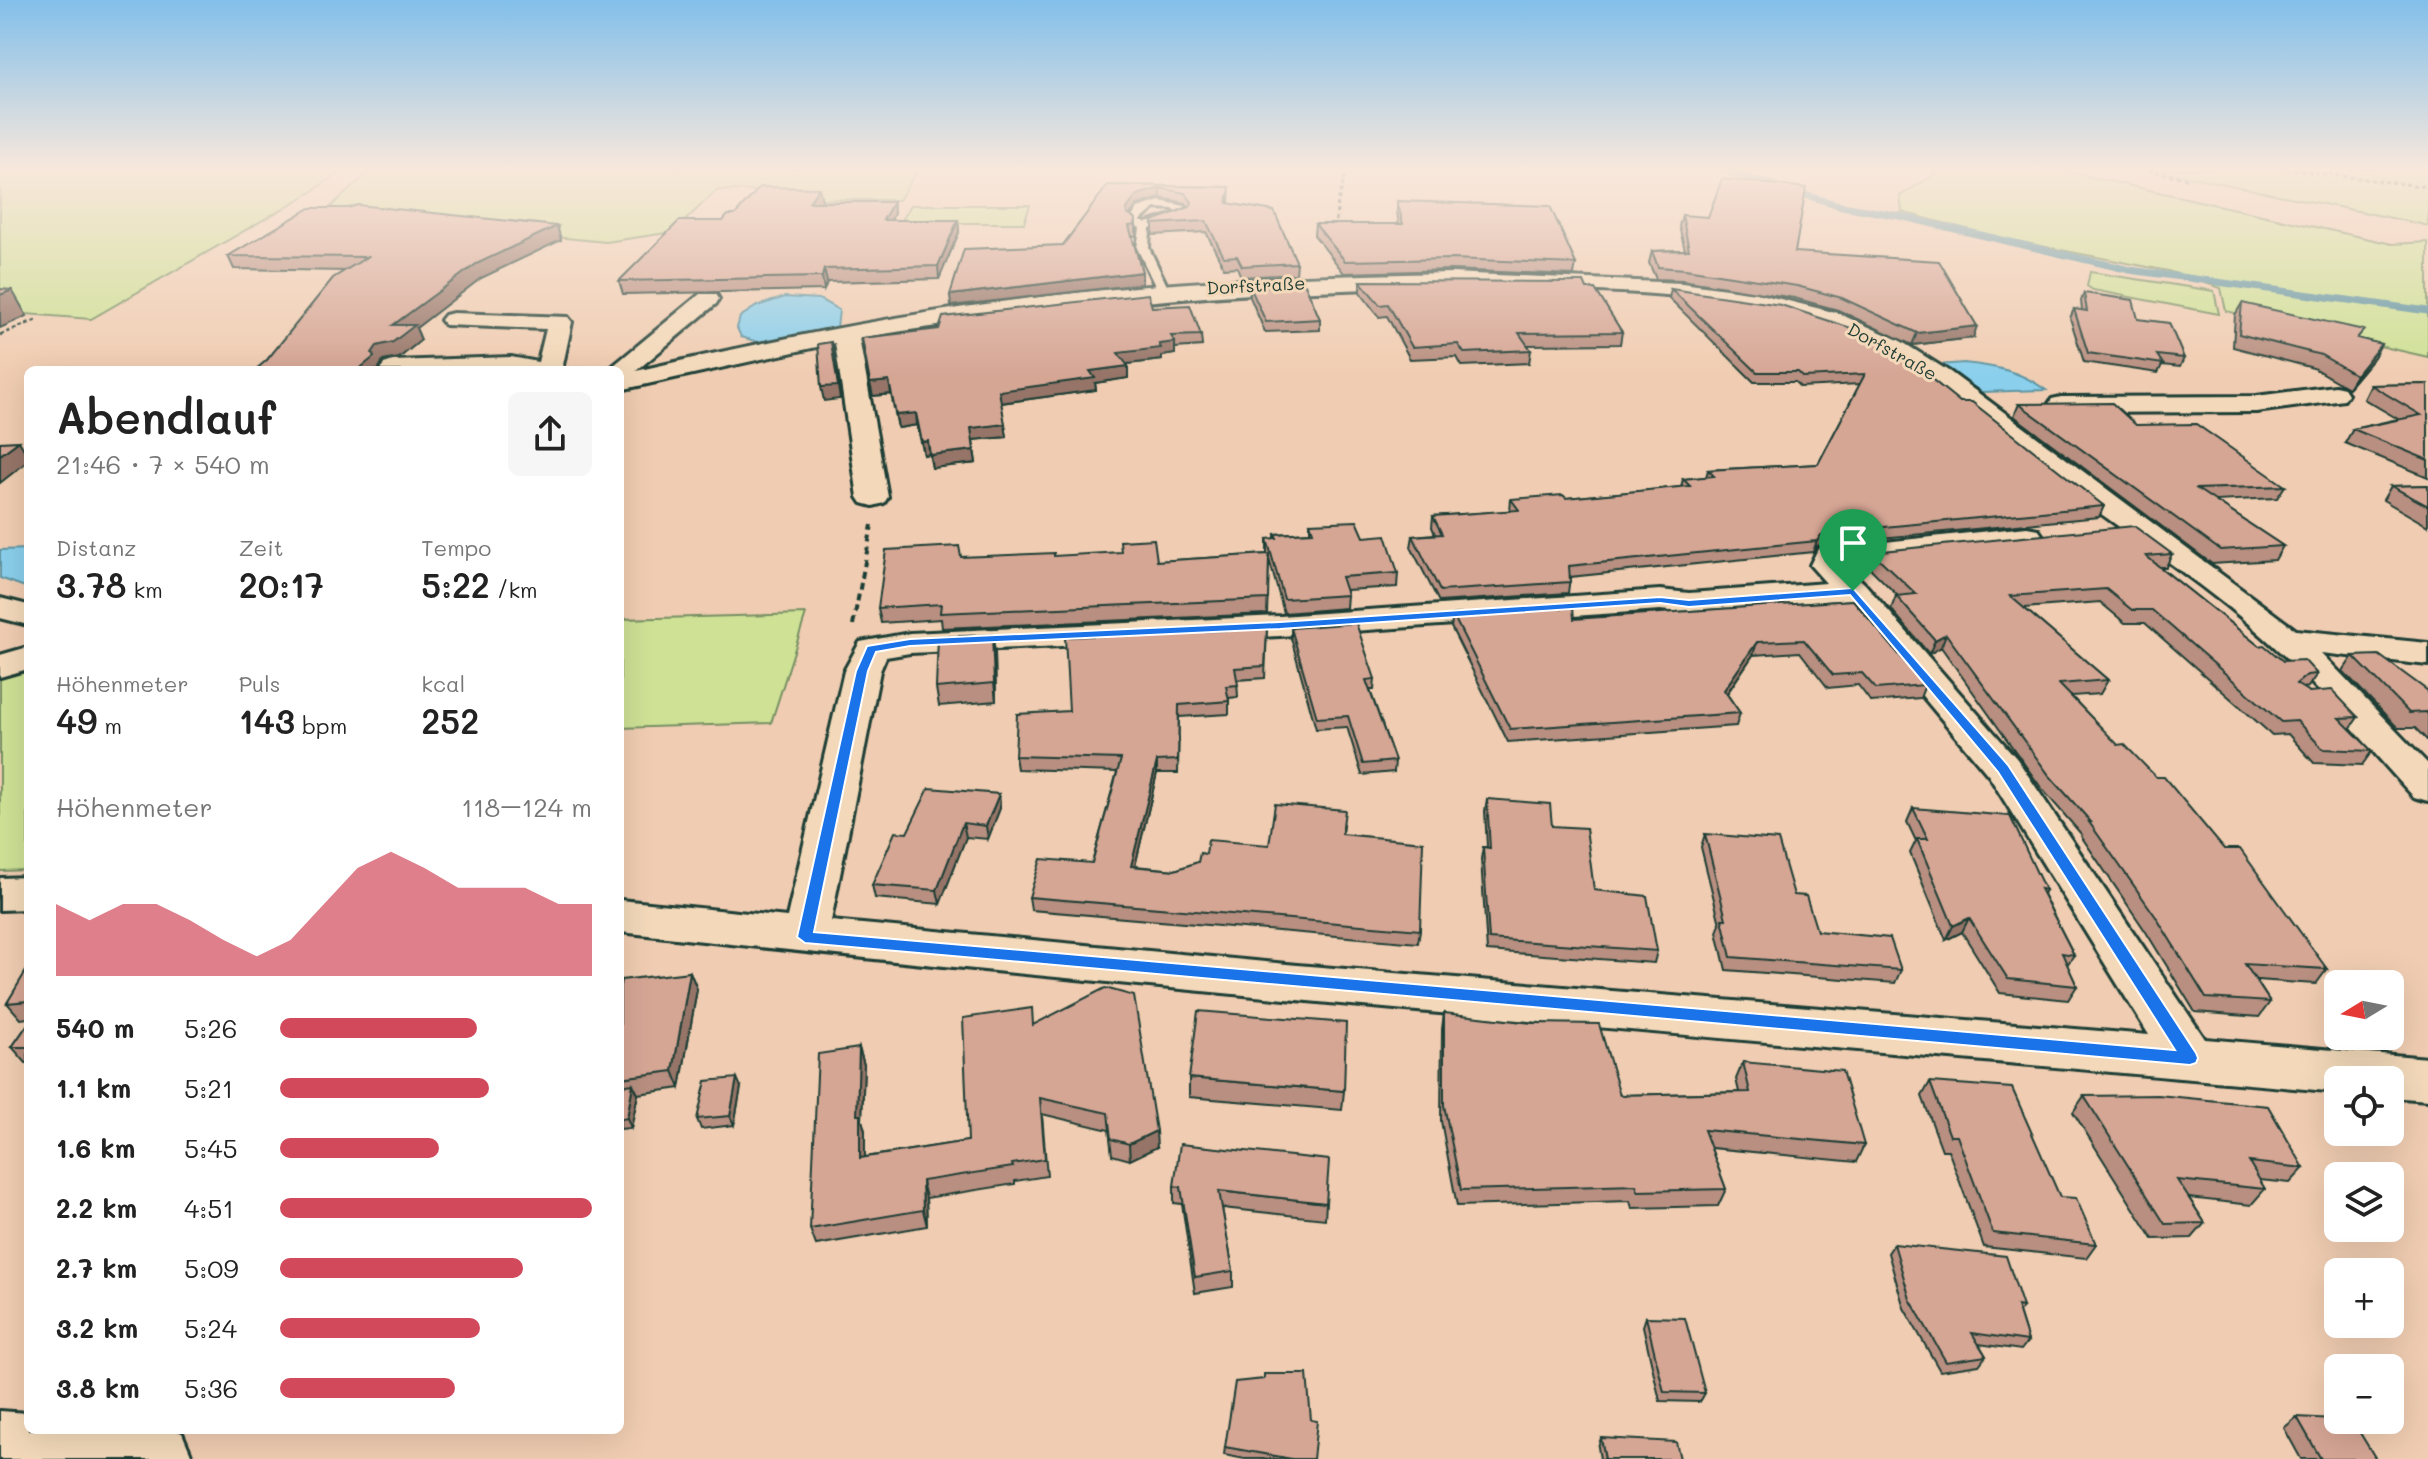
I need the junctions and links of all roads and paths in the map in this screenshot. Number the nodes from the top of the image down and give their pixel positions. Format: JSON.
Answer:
{"nodes":[{"id":1,"x":1144,"y":237,"type":"edge"},
{"id":2,"x":1337,"y":237,"type":"edge"},
{"id":3,"x":1353,"y":282,"type":"junction"},
{"id":4,"x":1164,"y":292,"type":"junction"},
{"id":5,"x":513,"y":297,"type":"dead end"},
{"id":6,"x":708,"y":299,"type":"edge"},
{"id":7,"x":36,"y":320,"type":"dead end"},
{"id":8,"x":453,"y":320,"type":"dead end"},
{"id":9,"x":560,"y":322,"type":"junction"},
{"id":10,"x":846,"y":334,"type":"junction"},
{"id":11,"x":0,"y":335,"type":"edge"},
{"id":12,"x":482,"y":366,"type":"edge"},
{"id":13,"x":518,"y":366,"type":"edge"},
{"id":14,"x":547,"y":366,"type":"edge"},
{"id":15,"x":624,"y":368,"type":"edge"},
{"id":16,"x":624,"y":381,"type":"edge"},
{"id":17,"x":2335,"y":394,"type":"dead end"},
{"id":18,"x":1978,"y":405,"type":"junction"},
{"id":19,"x":873,"y":497,"type":"joint"},
{"id":20,"x":2135,"y":525,"type":"junction"},
{"id":21,"x":1853,"y":591,"type":"junction"},
{"id":22,"x":0,"y":608,"type":"edge"},
{"id":23,"x":24,"y":614,"type":"edge"},
{"id":24,"x":2287,"y":639,"type":"junction"},
{"id":25,"x":872,"y":649,"type":"junction"},
{"id":26,"x":2428,"y":654,"type":"edge"},
{"id":27,"x":24,"y":659,"type":"edge"},
{"id":28,"x":0,"y":666,"type":"edge"},
{"id":29,"x":2428,"y":788,"type":"edge"},
{"id":30,"x":24,"y":893,"type":"edge"},
{"id":31,"x":0,"y":894,"type":"edge"},
{"id":32,"x":624,"y":916,"type":"edge"},
{"id":33,"x":805,"y":937,"type":"junction"},
{"id":34,"x":2190,"y":1058,"type":"junction"},
{"id":35,"x":2428,"y":1079,"type":"edge"},
{"id":36,"x":0,"y":1448,"type":"edge"},
{"id":37,"x":156,"y":1459,"type":"edge"}],
"edges":[{"from":1,"to":4,"type":"lane"},
{"from":2,"to":3,"type":"path"},
{"from":3,"to":4,"type":"street","name":"Dorfstraße"},
{"from":3,"to":18,"type":"street","name":"Dorfstraße"},
{"from":4,"to":10,"type":"street","name":"Dorfstraße"},
{"from":5,"to":9,"type":"street"},
{"from":6,"to":15,"type":"street"},
{"from":7,"to":11,"type":"path"},
{"from":8,"to":9,"type":"street"},
{"from":9,"to":14,"type":"street"},
{"from":10,"to":16,"type":"street","name":"Dorfstraße"},
{"from":10,"to":19,"type":"street"},
{"from":12,"to":13,"type":"street"},
{"from":17,"to":18,"type":"street"},
{"from":18,"to":20,"type":"street","name":"Dorfstraße"},
{"from":19,"to":25,"type":"path"},
{"from":20,"to":21,"type":"street"},
{"from":20,"to":24,"type":"street","name":"Dorfstraße"},
{"from":21,"to":25,"type":"street"},
{"from":21,"to":34,"type":"street"},
{"from":22,"to":23,"type":"street"},
{"from":24,"to":26,"type":"street"},
{"from":24,"to":29,"type":"street","name":"Dorfstraße"},
{"from":25,"to":33,"type":"street"},
{"from":27,"to":28,"type":"street"},
{"from":30,"to":31,"type":"street"},
{"from":32,"to":33,"type":"street"},
{"from":33,"to":34,"type":"street"},
{"from":34,"to":35,"type":"street"},
{"from":36,"to":37,"type":"main road"}]}
